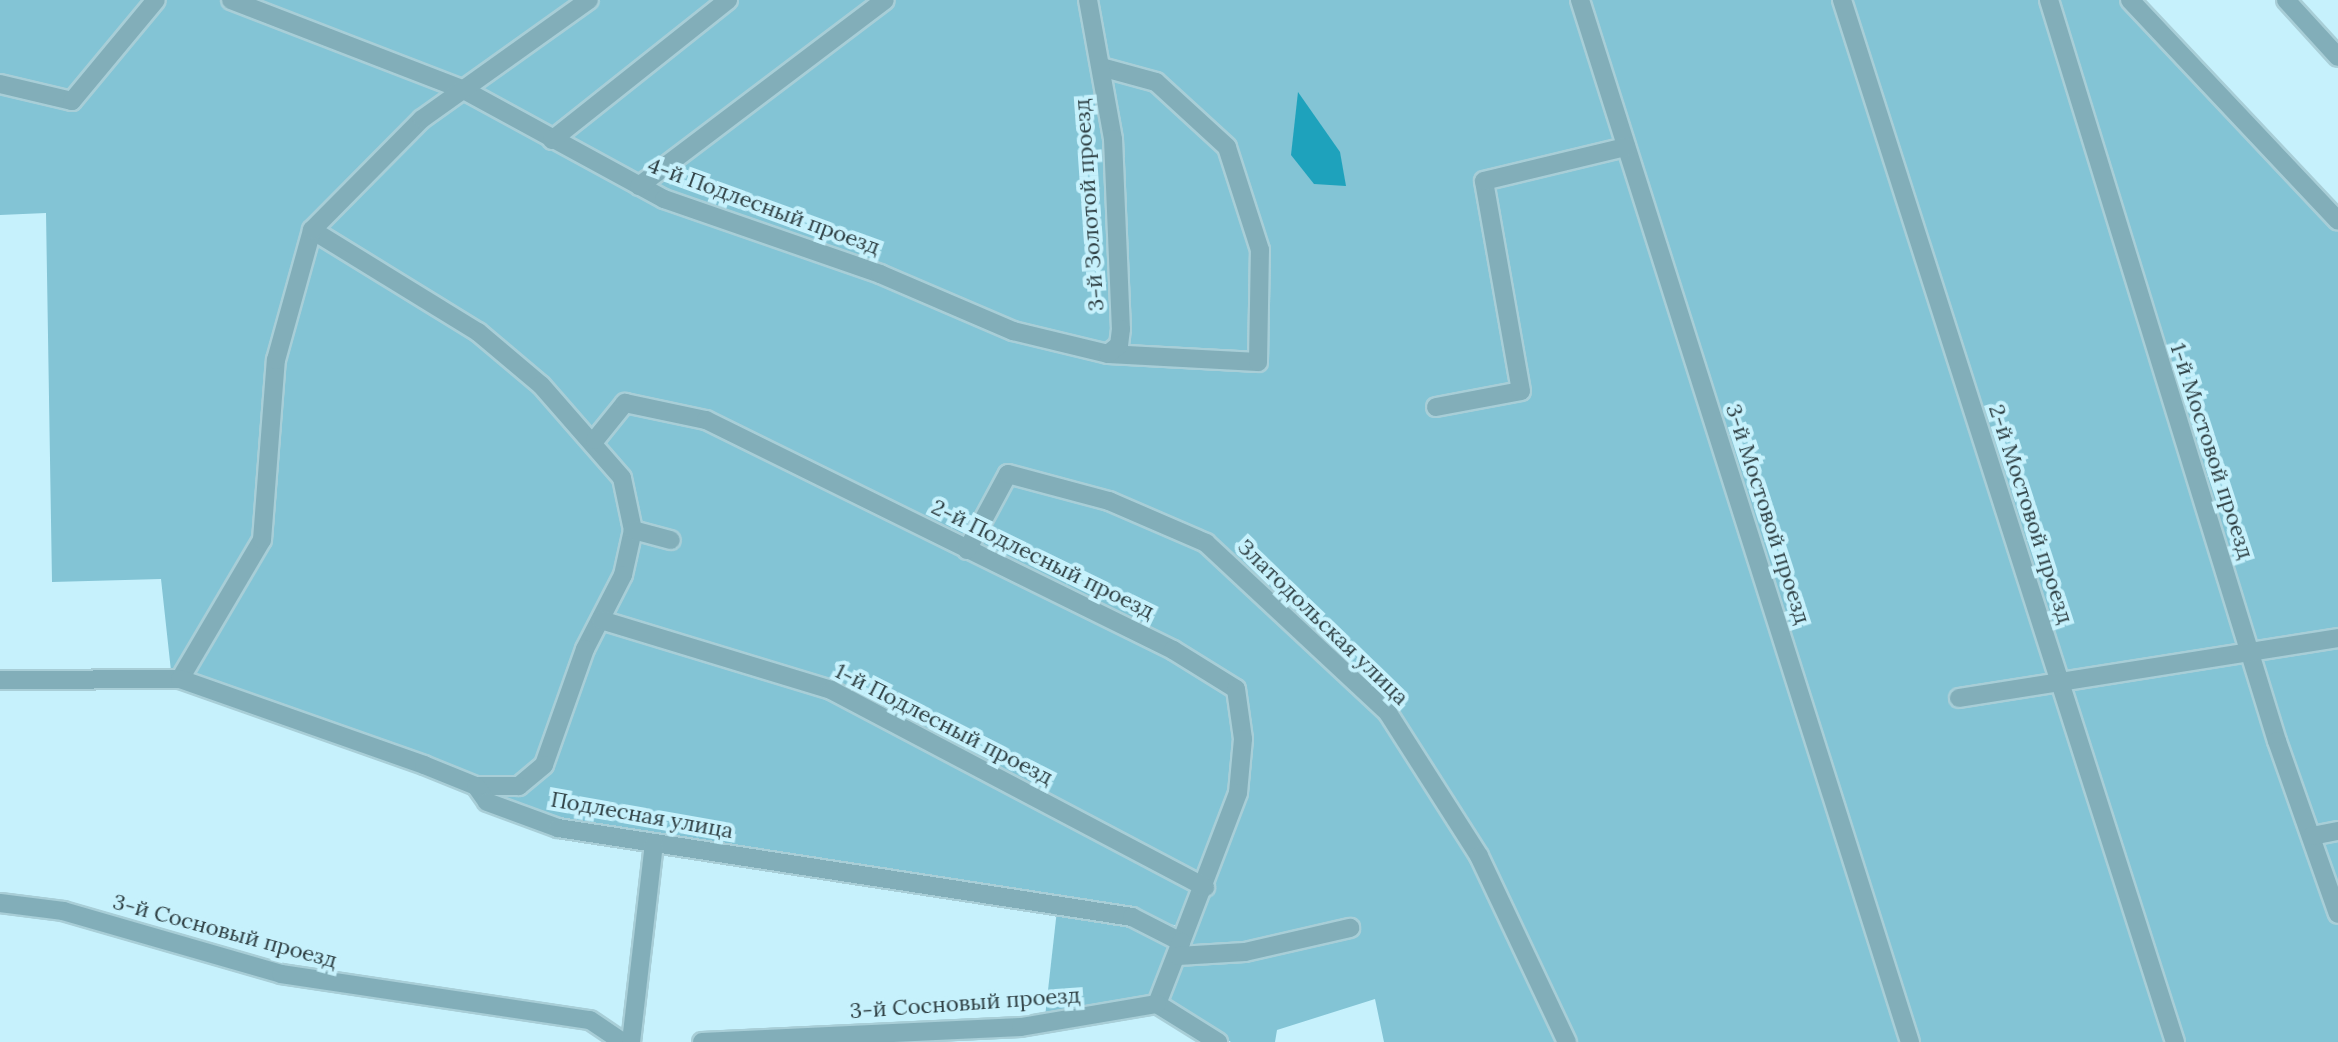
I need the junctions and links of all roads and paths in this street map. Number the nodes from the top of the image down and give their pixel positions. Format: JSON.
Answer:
{"nodes":[{"id":1,"x":156,"y":0,"type":"edge"},
{"id":2,"x":231,"y":0,"type":"edge"},
{"id":3,"x":589,"y":0,"type":"edge"},
{"id":4,"x":728,"y":0,"type":"edge"},
{"id":5,"x":885,"y":0,"type":"edge"},
{"id":6,"x":1088,"y":0,"type":"edge"},
{"id":7,"x":1580,"y":0,"type":"edge"},
{"id":8,"x":1842,"y":0,"type":"edge"},
{"id":9,"x":2049,"y":0,"type":"edge"},
{"id":10,"x":2130,"y":0,"type":"edge"},
{"id":11,"x":2286,"y":0,"type":"edge"},
{"id":12,"x":2334,"y":45,"type":"edge"},
{"id":13,"x":1101,"y":67,"type":"junction"},
{"id":14,"x":0,"y":84,"type":"edge"},
{"id":15,"x":464,"y":90,"type":"junction"},
{"id":16,"x":552,"y":140,"type":"junction"},
{"id":17,"x":1626,"y":147,"type":"junction"},
{"id":18,"x":639,"y":186,"type":"junction"},
{"id":19,"x":2338,"y":221,"type":"edge"},
{"id":20,"x":312,"y":230,"type":"junction"},
{"id":21,"x":1108,"y":354,"type":"junction"},
{"id":22,"x":1436,"y":407,"type":"dead end"},
{"id":23,"x":595,"y":440,"type":"junction"},
{"id":24,"x":633,"y":530,"type":"junction"},
{"id":25,"x":671,"y":540,"type":"dead end"},
{"id":26,"x":967,"y":550,"type":"junction"},
{"id":27,"x":601,"y":620,"type":"junction"},
{"id":28,"x":2338,"y":638,"type":"edge"},
{"id":29,"x":2251,"y":651,"type":"junction"},
{"id":30,"x":180,"y":679,"type":"junction"},
{"id":31,"x":0,"y":680,"type":"edge"},
{"id":32,"x":2061,"y":686,"type":"junction"},
{"id":33,"x":1959,"y":698,"type":"dead end"},
{"id":34,"x":476,"y":786,"type":"junction"},
{"id":35,"x":2338,"y":831,"type":"edge"},
{"id":36,"x":2312,"y":836,"type":"junction"},
{"id":37,"x":654,"y":843,"type":"junction"},
{"id":38,"x":1205,"y":887,"type":"junction"},
{"id":39,"x":0,"y":903,"type":"edge"},
{"id":40,"x":2338,"y":914,"type":"edge"},
{"id":41,"x":1350,"y":928,"type":"dead end"},
{"id":42,"x":1180,"y":949,"type":"junction"},
{"id":43,"x":1157,"y":1004,"type":"junction"},
{"id":44,"x":623,"y":1042,"type":"edge"},
{"id":45,"x":631,"y":1042,"type":"edge"},
{"id":46,"x":702,"y":1042,"type":"edge"},
{"id":47,"x":1218,"y":1042,"type":"edge"},
{"id":48,"x":1567,"y":1042,"type":"edge"},
{"id":49,"x":1910,"y":1042,"type":"edge"},
{"id":50,"x":2175,"y":1042,"type":"edge"}],
"edges":[{"from":1,"to":14,"type":"street"},
{"from":2,"to":15,"type":"street","name":"4-й Подлесный проезд"},
{"from":3,"to":15,"type":"street"},
{"from":4,"to":16,"type":"street"},
{"from":5,"to":18,"type":"street"},
{"from":6,"to":13,"type":"street","name":"3-й Золотой проезд"},
{"from":7,"to":17,"type":"street","name":"3-й Мостовой проезд"},
{"from":8,"to":32,"type":"street","name":"2-й Мостовой проезд"},
{"from":9,"to":29,"type":"street","name":"1-й Мостовой проезд"},
{"from":10,"to":19,"type":"street"},
{"from":11,"to":12,"type":"street"},
{"from":13,"to":21,"type":"street","name":"3-й Золотой проезд"},
{"from":13,"to":21,"type":"street","name":"4-й Подлесный проезд"},
{"from":15,"to":16,"type":"street","name":"4-й Подлесный проезд"},
{"from":15,"to":20,"type":"street"},
{"from":16,"to":18,"type":"street","name":"4-й Подлесный проезд"},
{"from":17,"to":22,"type":"street"},
{"from":17,"to":49,"type":"street","name":"3-й Мостовой проезд"},
{"from":18,"to":21,"type":"street","name":"4-й Подлесный проезд"},
{"from":20,"to":23,"type":"street"},
{"from":20,"to":30,"type":"street"},
{"from":23,"to":24,"type":"street"},
{"from":23,"to":26,"type":"street","name":"2-й Подлесный проезд"},
{"from":24,"to":25,"type":"street"},
{"from":24,"to":27,"type":"street"},
{"from":26,"to":38,"type":"street","name":"2-й Подлесный проезд"},
{"from":26,"to":48,"type":"street","name":"Златодольская улица"},
{"from":27,"to":34,"type":"street"},
{"from":27,"to":38,"type":"street","name":"1-й Подлесный проезд"},
{"from":28,"to":29,"type":"street"},
{"from":29,"to":32,"type":"street"},
{"from":29,"to":36,"type":"street","name":"1-й Мостовой проезд"},
{"from":30,"to":31,"type":"street","name":"Подлесная улица"},
{"from":30,"to":34,"type":"street","name":"Подлесная улица"},
{"from":32,"to":33,"type":"street"},
{"from":32,"to":50,"type":"street","name":"2-й Мостовой проезд"},
{"from":34,"to":37,"type":"street","name":"Подлесная улица"},
{"from":35,"to":36,"type":"street"},
{"from":36,"to":40,"type":"street","name":"1-й Мостовой проезд"},
{"from":37,"to":42,"type":"street","name":"Подлесная улица"},
{"from":37,"to":45,"type":"street"},
{"from":38,"to":42,"type":"street","name":"2-й Подлесный проезд"},
{"from":39,"to":44,"type":"street","name":"3-й Сосновый проезд"},
{"from":41,"to":42,"type":"street"},
{"from":42,"to":43,"type":"street"},
{"from":43,"to":46,"type":"street","name":"3-й Сосновый проезд"},
{"from":43,"to":47,"type":"street"}]}
